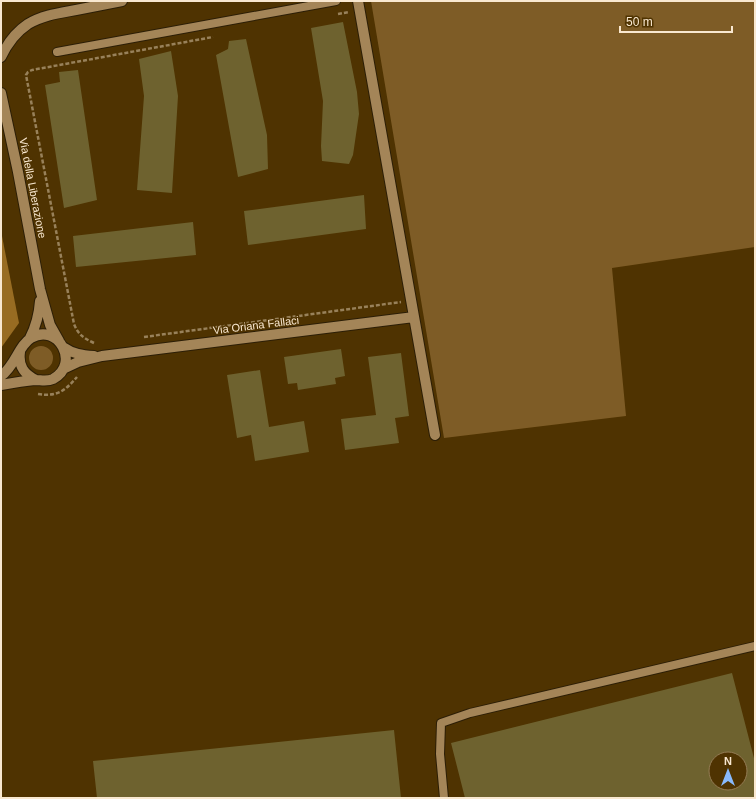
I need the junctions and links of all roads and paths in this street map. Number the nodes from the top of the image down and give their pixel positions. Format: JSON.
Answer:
{"nodes":[{"id":1,"x":122,"y":1,"type":"edge"},
{"id":2,"x":336,"y":1,"type":"edge"},
{"id":3,"x":358,"y":5,"type":"edge"},
{"id":4,"x":335,"y":14,"type":"dead end"},
{"id":5,"x":219,"y":36,"type":"dead end"},
{"id":6,"x":57,"y":52,"type":"dead end"},
{"id":7,"x":1,"y":57,"type":"edge"},
{"id":8,"x":1,"y":93,"type":"edge"},
{"id":9,"x":40,"y":289,"type":"junction"},
{"id":10,"x":403,"y":300,"type":"dead end"},
{"id":11,"x":414,"y":317,"type":"junction"},
{"id":12,"x":161,"y":334,"type":"junction"},
{"id":13,"x":140,"y":337,"type":"dead end"},
{"id":14,"x":30,"y":338,"type":"junction"},
{"id":15,"x":61,"y":344,"type":"junction"},
{"id":16,"x":97,"y":344,"type":"dead end"},
{"id":17,"x":163,"y":348,"type":"junction"},
{"id":18,"x":20,"y":350,"type":"junction"},
{"id":19,"x":102,"y":356,"type":"junction"},
{"id":20,"x":63,"y":369,"type":"junction"},
{"id":21,"x":1,"y":376,"type":"edge"},
{"id":22,"x":78,"y":376,"type":"dead end"},
{"id":23,"x":36,"y":380,"type":"junction"},
{"id":24,"x":1,"y":385,"type":"edge"},
{"id":25,"x":36,"y":394,"type":"dead end"},
{"id":26,"x":435,"y":435,"type":"dead end"},
{"id":27,"x":755,"y":646,"type":"edge"},
{"id":28,"x":444,"y":798,"type":"edge"}],
"edges":[{"from":1,"to":7,"type":"street"},
{"from":2,"to":6,"type":"lane"},
{"from":3,"to":4,"type":"path"},
{"from":3,"to":11,"type":"street"},
{"from":5,"to":16,"type":"path"},
{"from":8,"to":9,"type":"street","name":"Via della Liberazione"},
{"from":9,"to":14,"type":"street","name":"Via della Liberazione"},
{"from":9,"to":15,"type":"street","name":"Via della Liberazione"},
{"from":10,"to":12,"type":"path"},
{"from":11,"to":17,"type":"street","name":"Via Oriana Fallaci"},
{"from":11,"to":26,"type":"street"},
{"from":12,"to":13,"type":"path"},
{"from":12,"to":17,"type":"path"},
{"from":14,"to":15,"type":"street"},
{"from":14,"to":18,"type":"street"},
{"from":15,"to":19,"type":"street"},
{"from":15,"to":20,"type":"street"},
{"from":17,"to":19,"type":"street","name":"Via Oriana Fallaci"},
{"from":18,"to":21,"type":"street"},
{"from":18,"to":23,"type":"street"},
{"from":19,"to":20,"type":"street"},
{"from":20,"to":23,"type":"street"},
{"from":22,"to":25,"type":"path"},
{"from":23,"to":24,"type":"street"},
{"from":27,"to":28,"type":"lane"}]}
